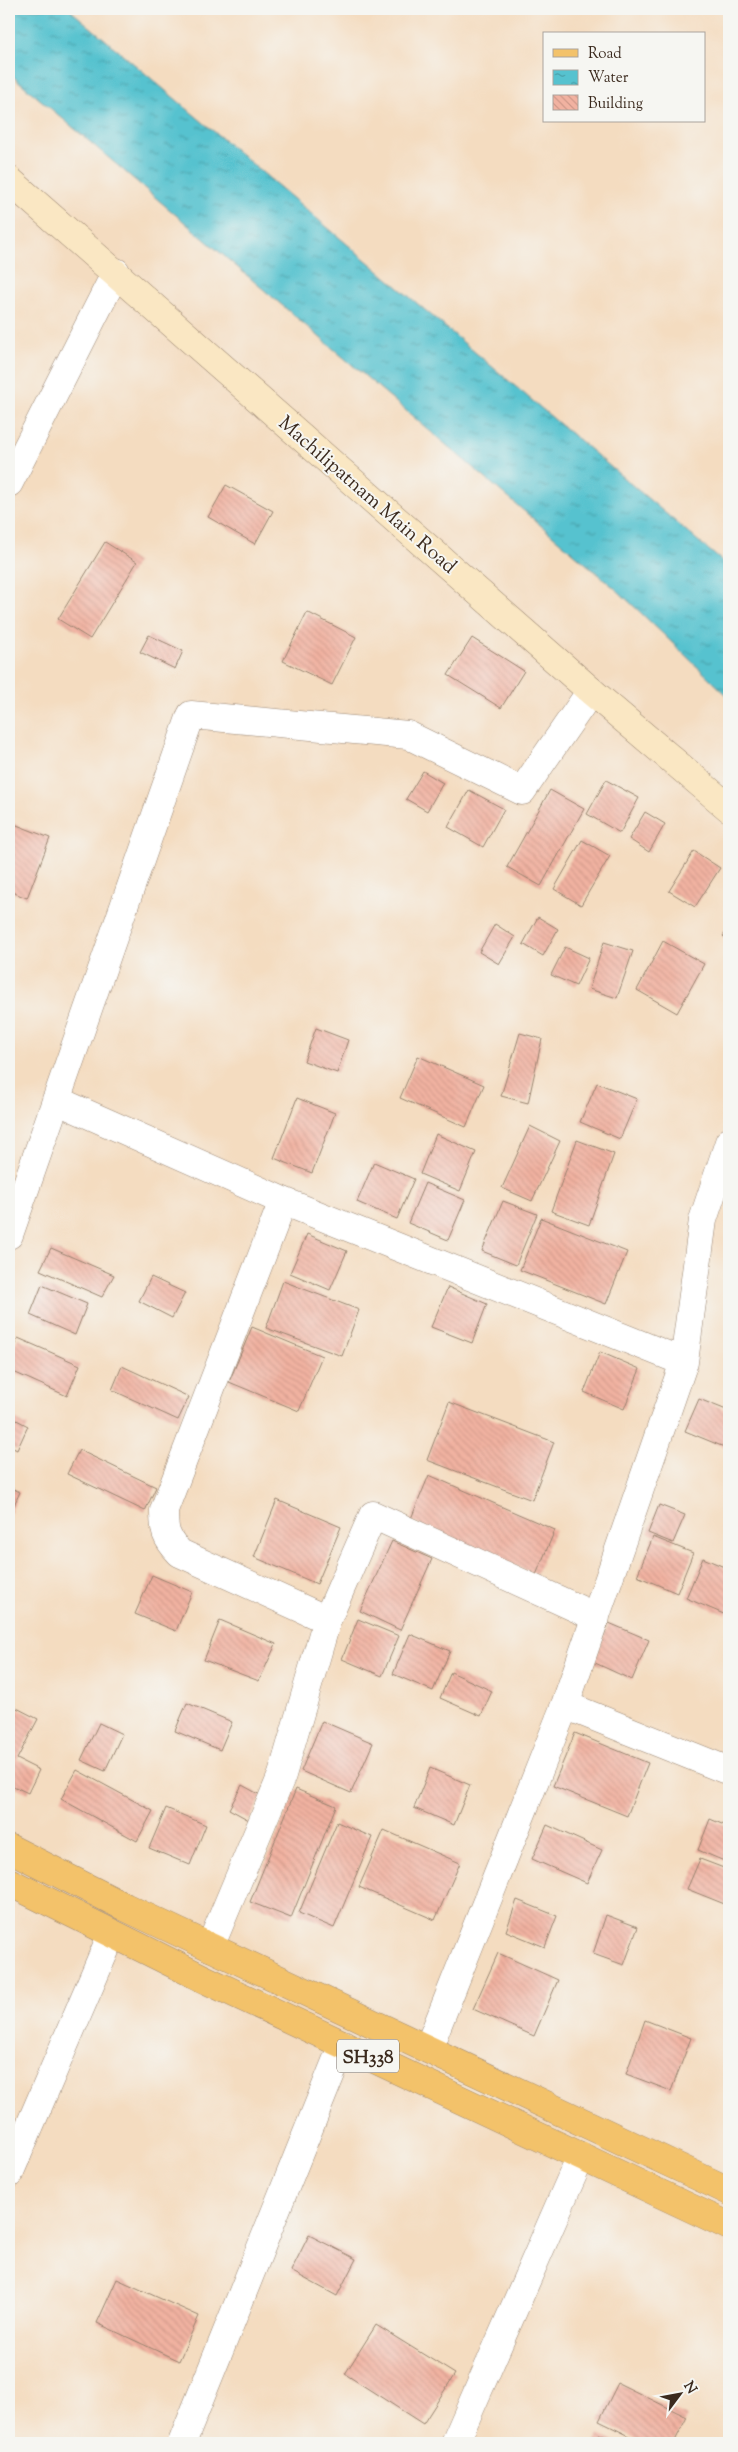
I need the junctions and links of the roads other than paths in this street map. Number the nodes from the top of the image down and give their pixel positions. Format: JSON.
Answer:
{"nodes":[{"id":1,"x":9,"y":180,"type":"edge"},
{"id":2,"x":116,"y":272,"type":"junction"},
{"id":3,"x":9,"y":483,"type":"edge"},
{"id":4,"x":591,"y":690,"type":"junction"},
{"id":5,"x":729,"y":808,"type":"edge"},
{"id":6,"x":56,"y":1100,"type":"junction"},
{"id":7,"x":729,"y":1142,"type":"edge"},
{"id":8,"x":284,"y":1201,"type":"junction"},
{"id":9,"x":9,"y":1235,"type":"edge"},
{"id":10,"x":684,"y":1362,"type":"junction"},
{"id":11,"x":596,"y":1617,"type":"junction"},
{"id":12,"x":327,"y":1620,"type":"junction"},
{"id":13,"x":565,"y":1705,"type":"junction"},
{"id":14,"x":729,"y":1770,"type":"edge"},
{"id":15,"x":9,"y":1848,"type":"edge"},
{"id":16,"x":9,"y":1882,"type":"edge"},
{"id":17,"x":112,"y":1934,"type":"junction"},
{"id":18,"x":210,"y":1947,"type":"junction"},
{"id":19,"x":343,"y":2044,"type":"junction"},
{"id":20,"x":428,"y":2049,"type":"junction"},
{"id":21,"x":581,"y":2156,"type":"junction"},
{"id":22,"x":9,"y":2174,"type":"edge"},
{"id":23,"x":729,"y":2191,"type":"edge"},
{"id":24,"x":729,"y":2226,"type":"edge"},
{"id":25,"x":182,"y":2443,"type":"edge"},
{"id":26,"x":455,"y":2443,"type":"edge"}],
"edges":[{"from":1,"to":2,"type":"street","name":"Machilipatnam Main Road"},
{"from":2,"to":3,"type":"street"},
{"from":2,"to":4,"type":"street","name":"Machilipatnam Main Road"},
{"from":4,"to":5,"type":"street","name":"Machilipatnam Main Road"},
{"from":4,"to":6,"type":"street"},
{"from":6,"to":8,"type":"street"},
{"from":6,"to":9,"type":"street"},
{"from":7,"to":10,"type":"street"},
{"from":8,"to":10,"type":"street"},
{"from":8,"to":12,"type":"street"},
{"from":10,"to":11,"type":"street"},
{"from":11,"to":12,"type":"street"},
{"from":11,"to":13,"type":"street"},
{"from":12,"to":18,"type":"street"},
{"from":13,"to":14,"type":"street"},
{"from":13,"to":20,"type":"street"},
{"from":15,"to":18,"type":"main road","number":"SH338"},
{"from":16,"to":17,"type":"main road","number":"SH338"},
{"from":17,"to":19,"type":"main road","number":"SH338"},
{"from":17,"to":22,"type":"street"},
{"from":18,"to":20,"type":"main road","number":"SH338"},
{"from":19,"to":21,"type":"main road","number":"SH338"},
{"from":19,"to":25,"type":"street"},
{"from":20,"to":23,"type":"main road","number":"SH338"},
{"from":21,"to":24,"type":"main road","number":"SH338"},
{"from":21,"to":26,"type":"street"}]}
